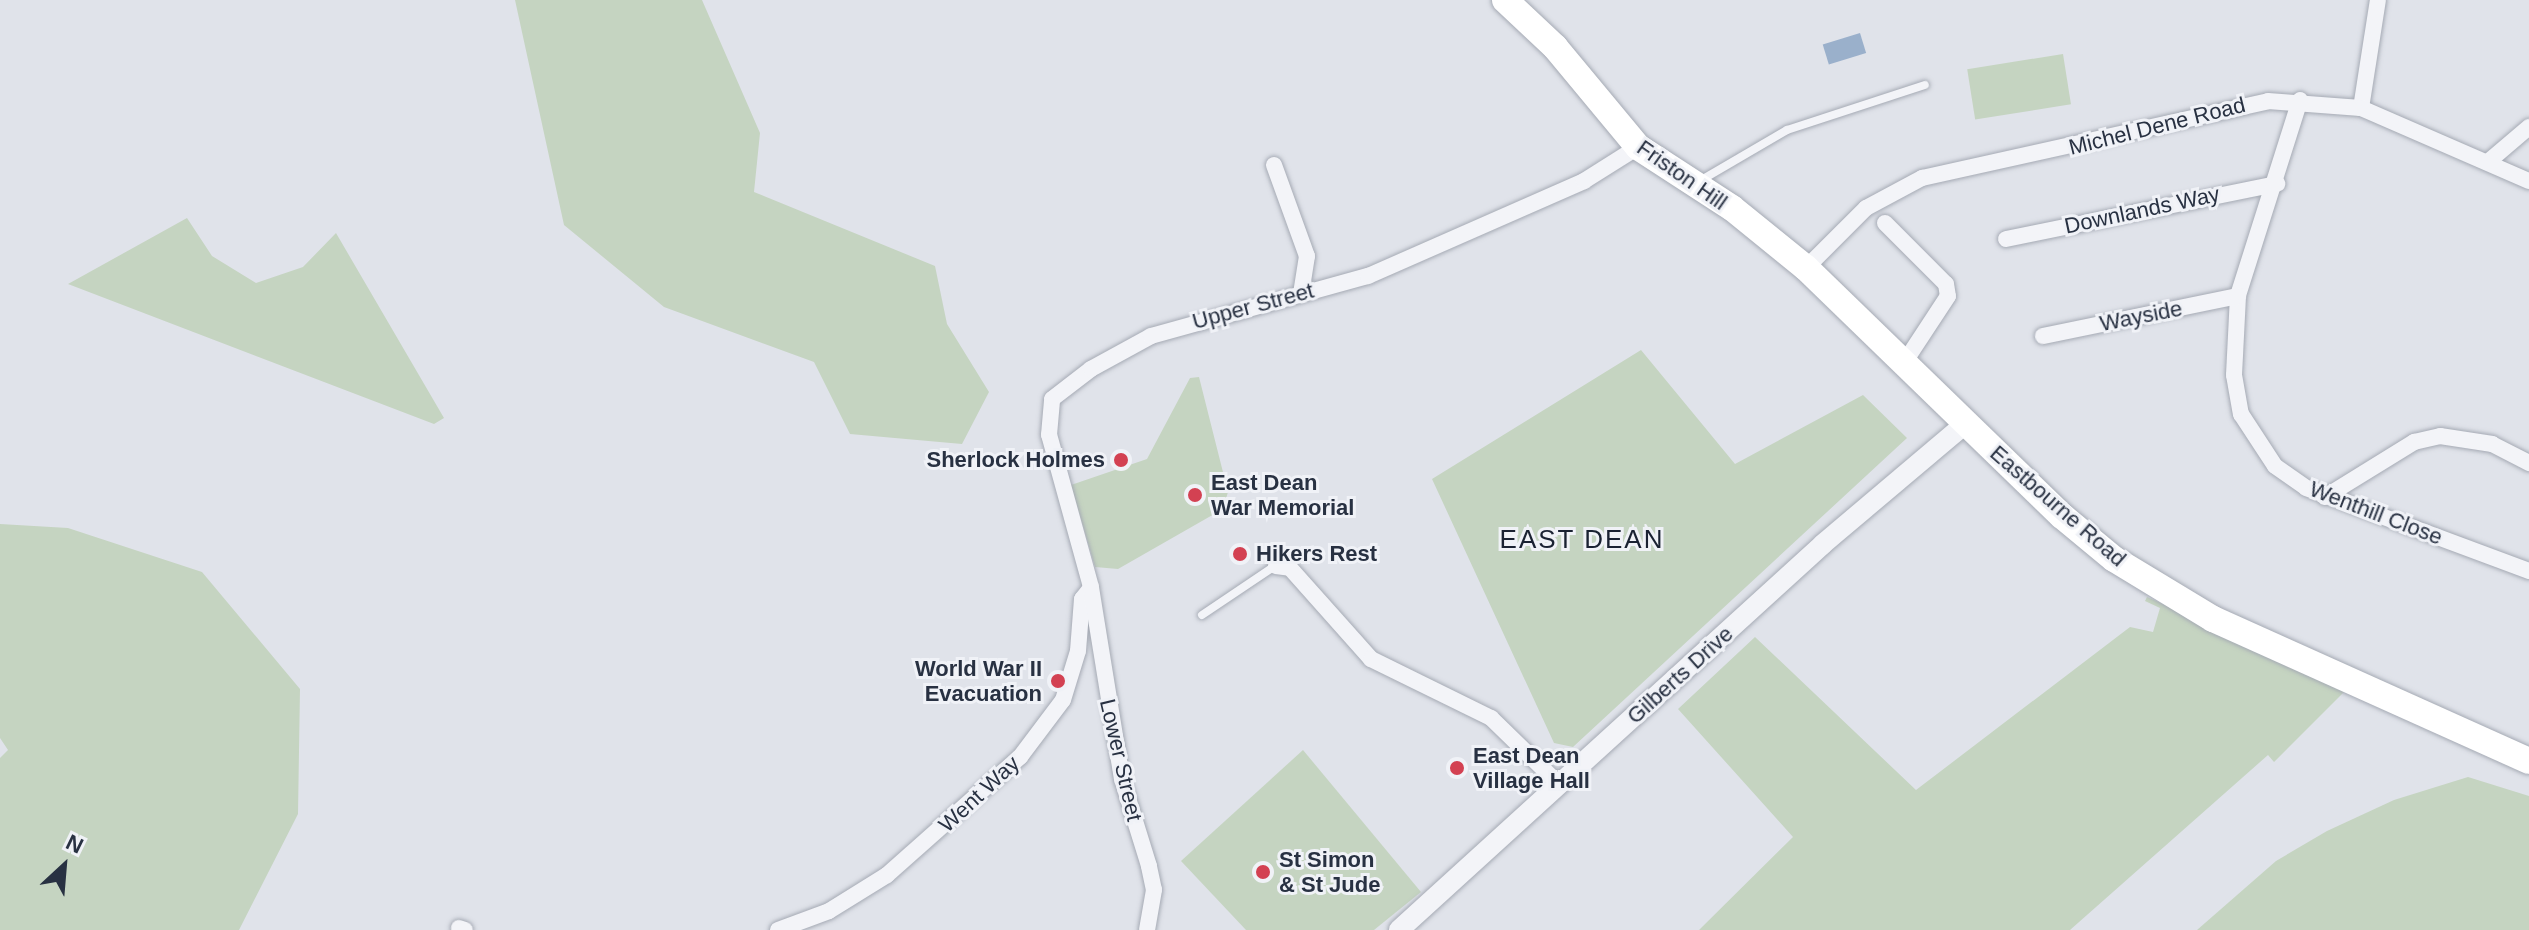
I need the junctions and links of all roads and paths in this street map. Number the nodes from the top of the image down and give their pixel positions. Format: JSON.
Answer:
{"nodes":[{"id":1,"x":1505,"y":0,"type":"edge"},
{"id":2,"x":2378,"y":0,"type":"edge"},
{"id":3,"x":1925,"y":85,"type":"dead end"},
{"id":4,"x":2300,"y":100,"type":"junction"},
{"id":5,"x":2361,"y":108,"type":"junction"},
{"id":6,"x":2529,"y":127,"type":"edge"},
{"id":7,"x":1638,"y":147,"type":"junction"},
{"id":8,"x":2507,"y":151,"type":"junction"},
{"id":9,"x":2529,"y":152,"type":"edge"},
{"id":10,"x":2488,"y":162,"type":"junction"},
{"id":11,"x":1274,"y":165,"type":"dead end"},
{"id":12,"x":2529,"y":181,"type":"edge"},
{"id":13,"x":2277,"y":184,"type":"junction"},
{"id":14,"x":1694,"y":185,"type":"junction"},
{"id":15,"x":1885,"y":223,"type":"dead end"},
{"id":16,"x":2006,"y":239,"type":"dead end"},
{"id":17,"x":1806,"y":268,"type":"junction"},
{"id":18,"x":1301,"y":292,"type":"junction"},
{"id":19,"x":2238,"y":296,"type":"junction"},
{"id":20,"x":2043,"y":336,"type":"dead end"},
{"id":21,"x":1904,"y":363,"type":"junction"},
{"id":22,"x":1965,"y":424,"type":"junction"},
{"id":23,"x":2529,"y":463,"type":"edge"},
{"id":24,"x":2325,"y":497,"type":"junction"},
{"id":25,"x":1276,"y":566,"type":"joint"},
{"id":26,"x":2529,"y":571,"type":"edge"},
{"id":27,"x":1091,"y":587,"type":"junction"},
{"id":28,"x":1202,"y":615,"type":"dead end"},
{"id":29,"x":2529,"y":761,"type":"edge"},
{"id":30,"x":1560,"y":785,"type":"junction"},
{"id":31,"x":778,"y":930,"type":"edge"},
{"id":32,"x":1147,"y":930,"type":"edge"},
{"id":33,"x":1399,"y":930,"type":"edge"}],
"edges":[{"from":1,"to":7,"type":"main road","name":"Friston Hill"},
{"from":2,"to":5,"type":"street"},
{"from":3,"to":14,"type":"lane"},
{"from":4,"to":5,"type":"street","name":"Michel Dene Road"},
{"from":4,"to":13,"type":"street","name":"Wenthill Close"},
{"from":4,"to":17,"type":"street","name":"Michel Dene Road"},
{"from":5,"to":10,"type":"street","name":"Michel Dene Road"},
{"from":6,"to":8,"type":"street"},
{"from":7,"to":14,"type":"main road","name":"Friston Hill"},
{"from":7,"to":18,"type":"street","name":"Upper Street"},
{"from":8,"to":9,"type":"street"},
{"from":8,"to":10,"type":"street"},
{"from":10,"to":12,"type":"street","name":"Michel Dene Road"},
{"from":11,"to":18,"type":"street"},
{"from":13,"to":16,"type":"street","name":"Downlands Way"},
{"from":13,"to":19,"type":"street","name":"Wenthill Close"},
{"from":14,"to":17,"type":"main road","name":"Friston Hill"},
{"from":15,"to":21,"type":"street"},
{"from":17,"to":21,"type":"main road","name":"Eastbourne Road"},
{"from":18,"to":27,"type":"street","name":"Upper Street"},
{"from":19,"to":20,"type":"street","name":"Wayside"},
{"from":19,"to":24,"type":"street","name":"Wenthill Close"},
{"from":21,"to":22,"type":"main road","name":"Eastbourne Road"},
{"from":22,"to":29,"type":"main road","name":"Eastbourne Road"},
{"from":22,"to":30,"type":"street","name":"Gilberts Drive"},
{"from":23,"to":24,"type":"street"},
{"from":24,"to":26,"type":"street","name":"Wenthill Close"},
{"from":25,"to":28,"type":"lane"},
{"from":25,"to":30,"type":"street"},
{"from":27,"to":31,"type":"street","name":"Went Way"},
{"from":27,"to":32,"type":"street","name":"Lower Street"},
{"from":30,"to":33,"type":"street","name":"Gilberts Drive"}]}
